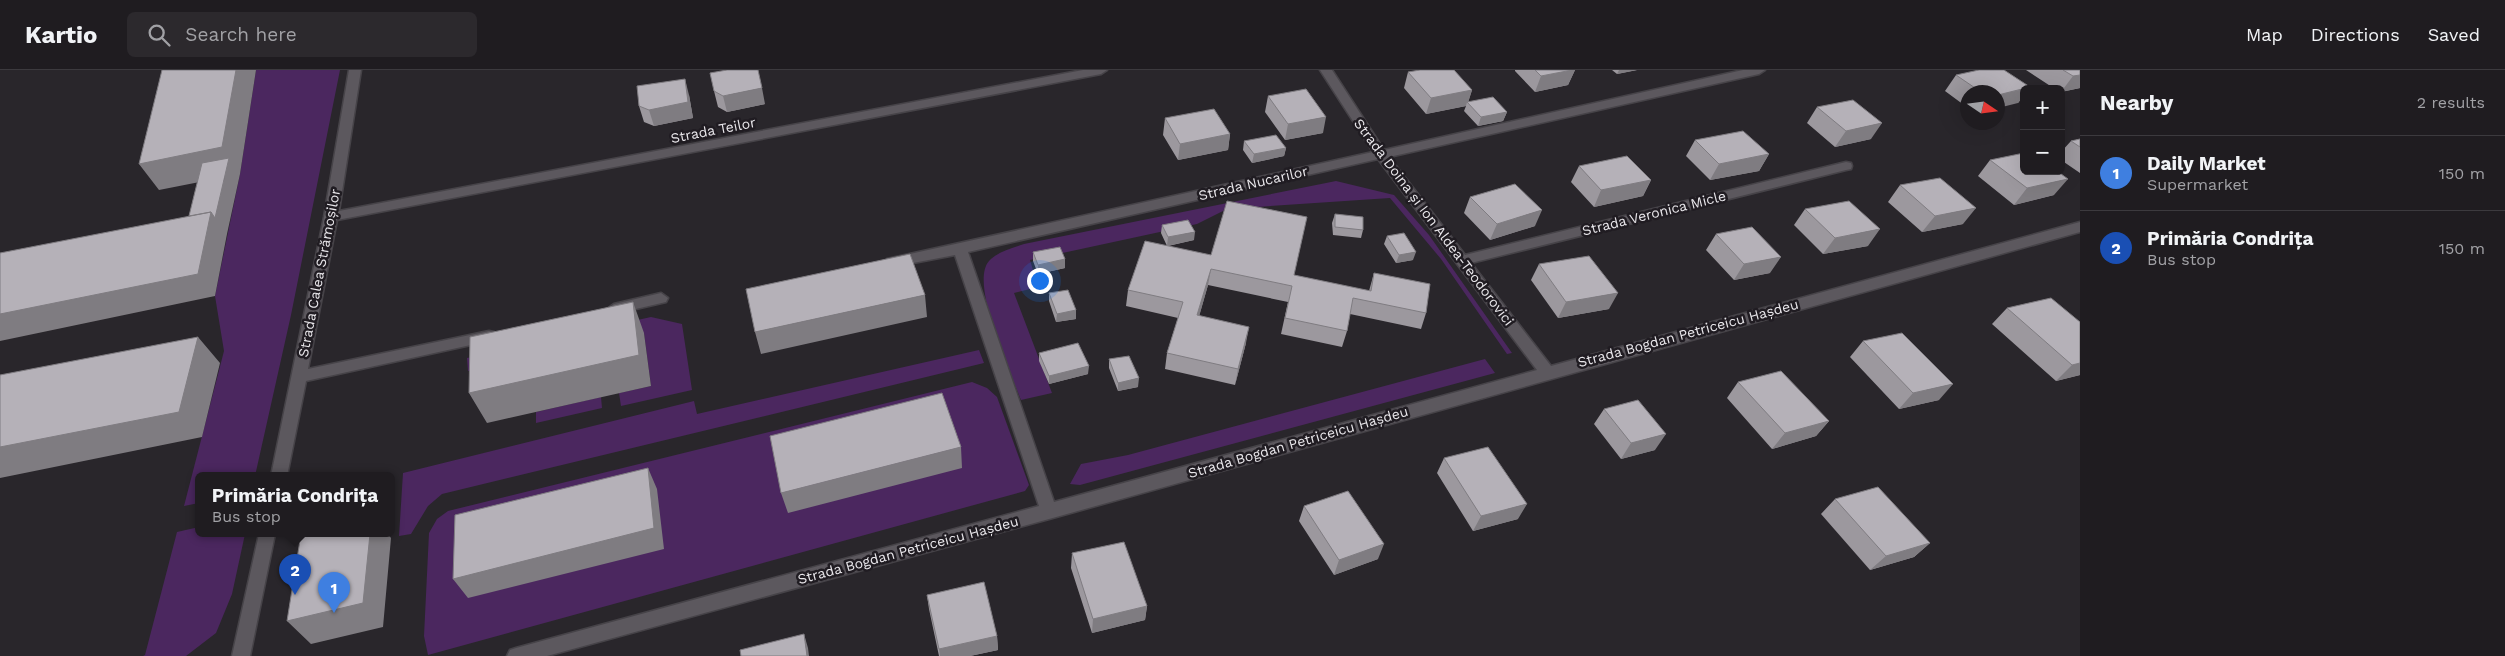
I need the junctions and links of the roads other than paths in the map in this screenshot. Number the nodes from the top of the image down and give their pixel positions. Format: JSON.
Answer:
{"nodes":[{"id":1,"x":355,"y":70,"type":"edge"},
{"id":2,"x":1101,"y":70,"type":"edge"},
{"id":3,"x":1326,"y":70,"type":"edge"},
{"id":4,"x":1759,"y":70,"type":"edge"},
{"id":5,"x":1381,"y":155,"type":"junction"},
{"id":6,"x":1846,"y":166,"type":"dead end"},
{"id":7,"x":331,"y":217,"type":"junction"},
{"id":8,"x":2080,"y":226,"type":"edge"},
{"id":9,"x":960,"y":249,"type":"junction"},
{"id":10,"x":1461,"y":261,"type":"junction"},
{"id":11,"x":882,"y":264,"type":"edge"},
{"id":12,"x":661,"y":298,"type":"dead end"},
{"id":13,"x":595,"y":313,"type":"edge"},
{"id":14,"x":501,"y":334,"type":"edge"},
{"id":15,"x":1547,"y":372,"type":"junction"},
{"id":16,"x":299,"y":377,"type":"junction"},
{"id":17,"x":280,"y":472,"type":"edge"},
{"id":18,"x":1049,"y":512,"type":"junction"},
{"id":19,"x":266,"y":537,"type":"edge"},
{"id":20,"x":241,"y":656,"type":"edge"},
{"id":21,"x":516,"y":656,"type":"edge"}],
"edges":[{"from":1,"to":7,"type":"street","name":"Strada Calea Strămoșilor"},
{"from":2,"to":7,"type":"street","name":"Strada Teilor"},
{"from":3,"to":5,"type":"street","name":"Strada Doina și Ion Aldea-Teodorovici"},
{"from":4,"to":5,"type":"street","name":"Strada Nucarilor"},
{"from":5,"to":9,"type":"street","name":"Strada Nucarilor"},
{"from":5,"to":10,"type":"street","name":"Strada Doina și Ion Aldea-Teodorovici"},
{"from":6,"to":10,"type":"street","name":"Strada Veronica Micle"},
{"from":7,"to":16,"type":"street","name":"Strada Calea Strămoșilor"},
{"from":8,"to":15,"type":"street","name":"Strada Bogdan Petriceicu Hașdeu"},
{"from":9,"to":11,"type":"street","name":"Strada Nucarilor"},
{"from":9,"to":18,"type":"street"},
{"from":10,"to":15,"type":"street","name":"Strada Doina și Ion Aldea-Teodorovici"},
{"from":12,"to":13,"type":"street"},
{"from":14,"to":16,"type":"street"},
{"from":15,"to":18,"type":"street","name":"Strada Bogdan Petriceicu Hașdeu"},
{"from":16,"to":17,"type":"street","name":"Strada Calea Strămoșilor"},
{"from":18,"to":21,"type":"street","name":"Strada Bogdan Petriceicu Hașdeu"},
{"from":19,"to":20,"type":"street"}]}
